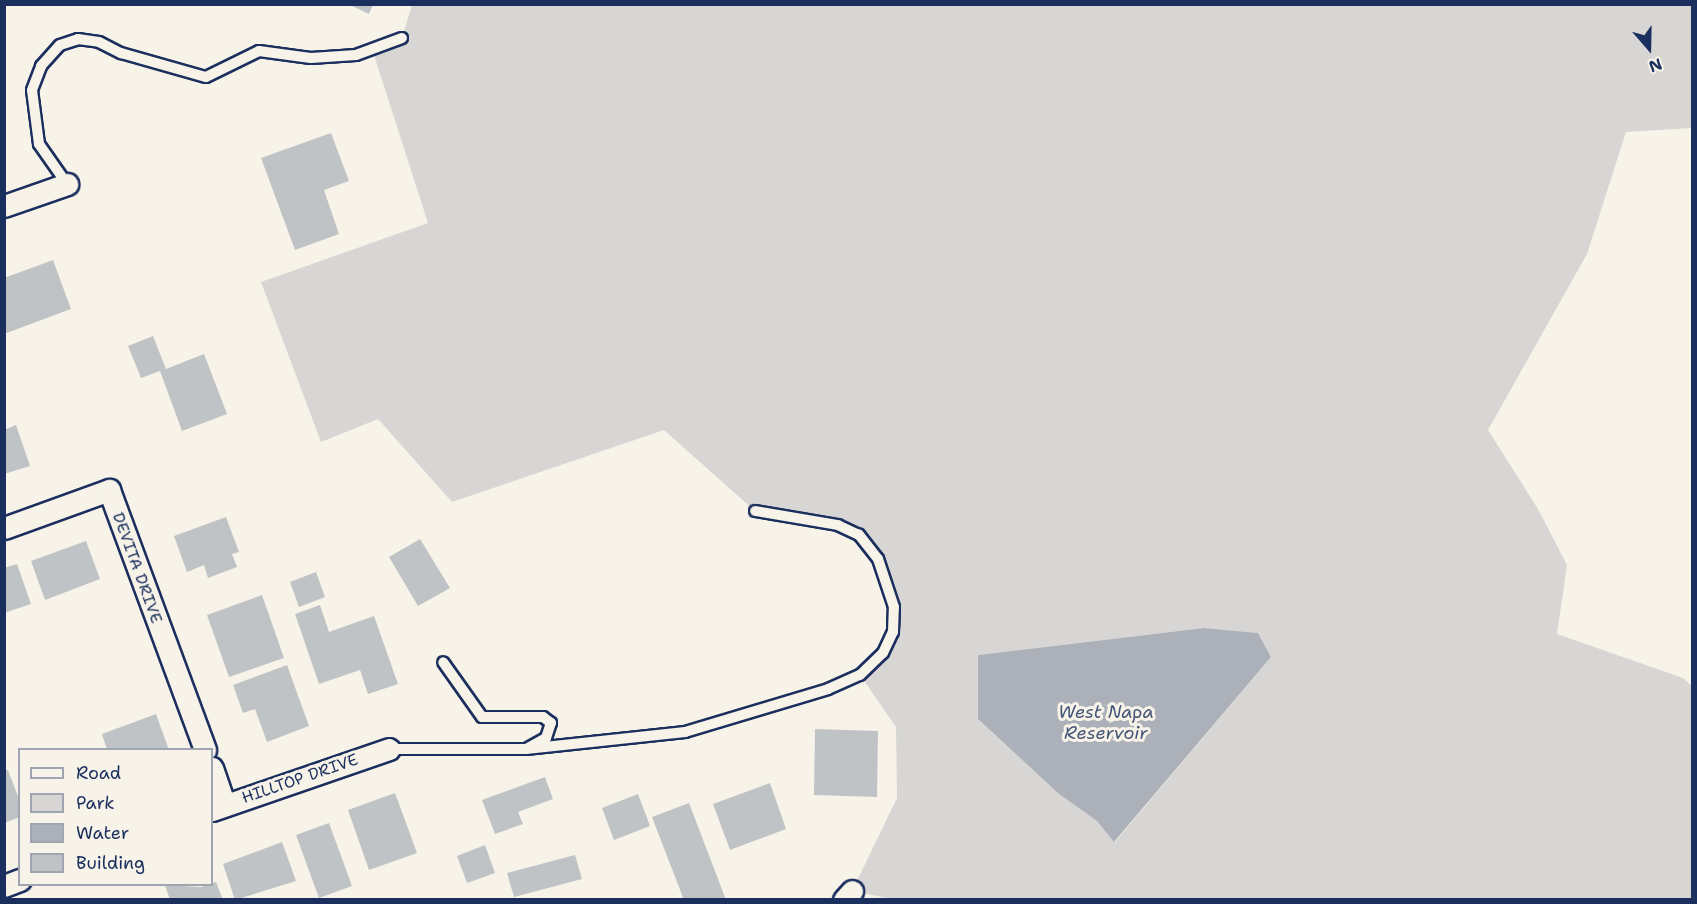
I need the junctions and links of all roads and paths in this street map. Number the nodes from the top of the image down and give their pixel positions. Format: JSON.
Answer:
{"nodes":[{"id":1,"x":402,"y":38,"type":"dead end"},
{"id":2,"x":67,"y":184,"type":"joint"},
{"id":3,"x":4,"y":206,"type":"edge"},
{"id":4,"x":755,"y":511,"type":"dead end"},
{"id":5,"x":4,"y":528,"type":"edge"},
{"id":6,"x":443,"y":662,"type":"dead end"},
{"id":7,"x":204,"y":748,"type":"edge"},
{"id":8,"x":389,"y":749,"type":"joint"},
{"id":9,"x":526,"y":749,"type":"junction"},
{"id":10,"x":213,"y":775,"type":"edge"},
{"id":11,"x":218,"y":808,"type":"edge"}],
"edges":[{"from":1,"to":2,"type":"lane"},
{"from":2,"to":3,"type":"street"},
{"from":4,"to":9,"type":"lane"},
{"from":5,"to":7,"type":"street","name":"DEVITA DRIVE"},
{"from":6,"to":9,"type":"lane"},
{"from":8,"to":9,"type":"lane"},
{"from":8,"to":11,"type":"street","name":"HILLTOP DRIVE"},
{"from":10,"to":11,"type":"street"}]}
